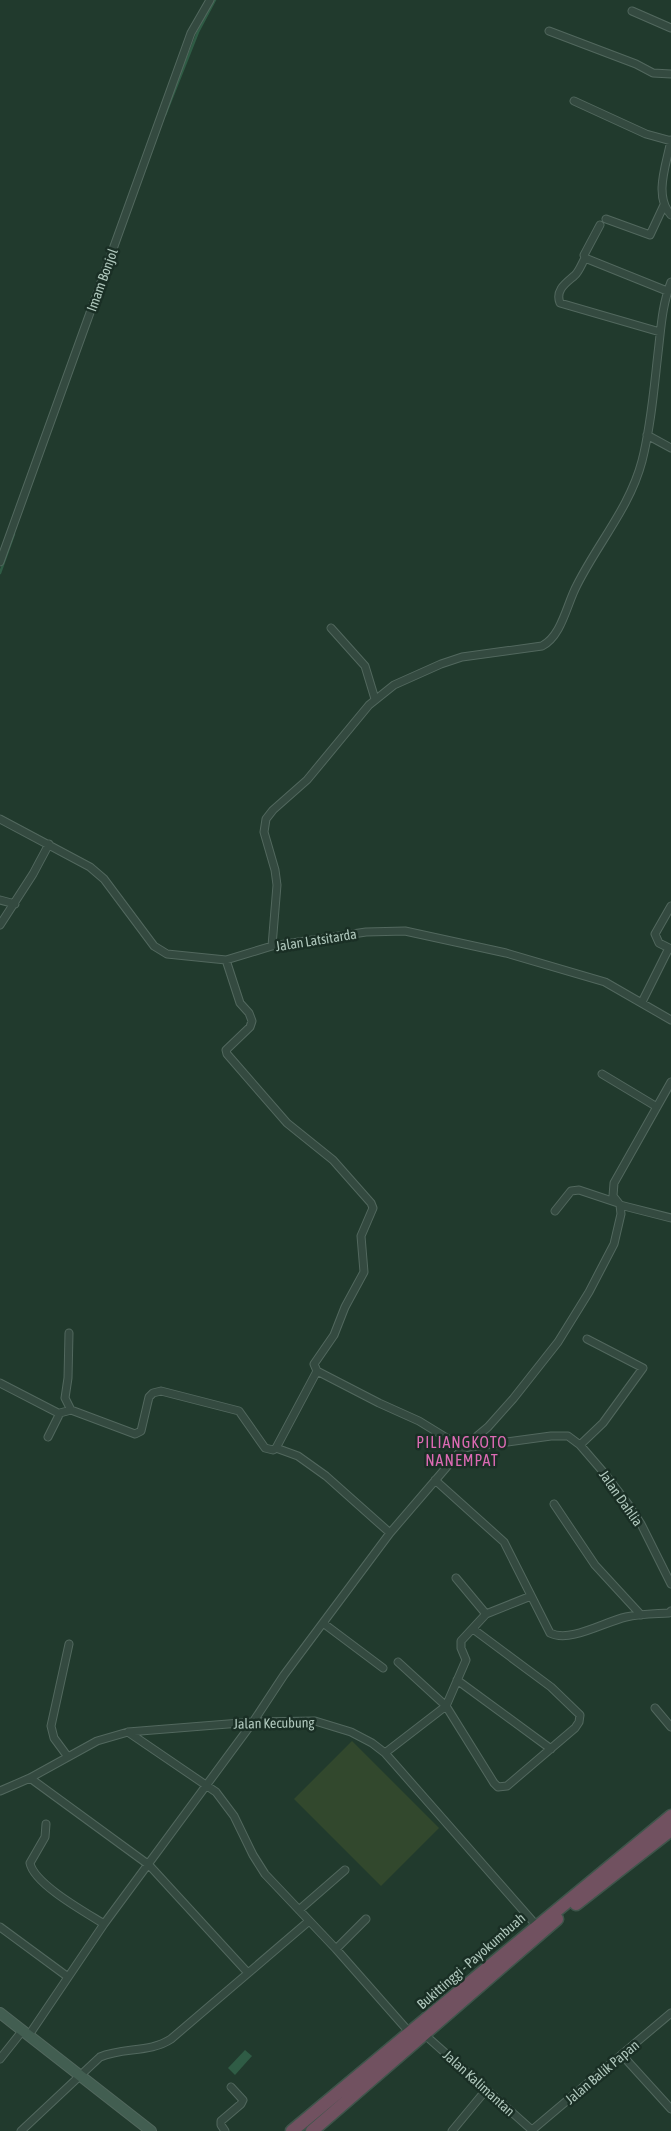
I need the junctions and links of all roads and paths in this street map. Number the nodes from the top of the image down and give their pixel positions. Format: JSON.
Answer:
{"nodes":[{"id":1,"x":210,"y":0,"type":"edge"},
{"id":2,"x":632,"y":11,"type":"dead end"},
{"id":3,"x":671,"y":28,"type":"edge"},
{"id":4,"x":549,"y":31,"type":"dead end"},
{"id":5,"x":671,"y":74,"type":"edge"},
{"id":6,"x":574,"y":101,"type":"dead end"},
{"id":7,"x":671,"y":141,"type":"edge"},
{"id":8,"x":664,"y":205,"type":"junction"},
{"id":9,"x":671,"y":215,"type":"edge"},
{"id":10,"x":606,"y":219,"type":"dead end"},
{"id":11,"x":600,"y":225,"type":"dead end"},
{"id":12,"x":585,"y":258,"type":"junction"},
{"id":13,"x":671,"y":282,"type":"edge"},
{"id":14,"x":667,"y":292,"type":"junction"},
{"id":15,"x":662,"y":309,"type":"junction"},
{"id":16,"x":671,"y":313,"type":"edge"},
{"id":17,"x":660,"y":332,"type":"junction"},
{"id":18,"x":647,"y":435,"type":"junction"},
{"id":19,"x":671,"y":448,"type":"edge"},
{"id":20,"x":0,"y":562,"type":"edge"},
{"id":21,"x":331,"y":628,"type":"dead end"},
{"id":22,"x":375,"y":699,"type":"junction"},
{"id":23,"x":0,"y":820,"type":"edge"},
{"id":24,"x":49,"y":844,"type":"junction"},
{"id":25,"x":0,"y":900,"type":"edge"},
{"id":26,"x":15,"y":904,"type":"junction"},
{"id":27,"x":671,"y":906,"type":"edge"},
{"id":28,"x":0,"y":925,"type":"edge"},
{"id":29,"x":272,"y":946,"type":"junction"},
{"id":30,"x":670,"y":949,"type":"edge"},
{"id":31,"x":228,"y":965,"type":"junction"},
{"id":32,"x":642,"y":1002,"type":"junction"},
{"id":33,"x":671,"y":1020,"type":"edge"},
{"id":34,"x":602,"y":1074,"type":"dead end"},
{"id":35,"x":671,"y":1082,"type":"edge"},
{"id":36,"x":657,"y":1107,"type":"junction"},
{"id":37,"x":619,"y":1204,"type":"junction"},
{"id":38,"x":555,"y":1211,"type":"dead end"},
{"id":39,"x":671,"y":1218,"type":"edge"},
{"id":40,"x":69,"y":1333,"type":"dead end"},
{"id":41,"x":587,"y":1339,"type":"dead end"},
{"id":42,"x":317,"y":1371,"type":"junction"},
{"id":43,"x":0,"y":1383,"type":"edge"},
{"id":44,"x":71,"y":1410,"type":"junction"},
{"id":45,"x":60,"y":1414,"type":"junction"},
{"id":46,"x":48,"y":1437,"type":"dead end"},
{"id":47,"x":580,"y":1445,"type":"junction"},
{"id":48,"x":276,"y":1448,"type":"junction"},
{"id":49,"x":463,"y":1448,"type":"junction"},
{"id":50,"x":435,"y":1480,"type":"junction"},
{"id":51,"x":554,"y":1504,"type":"dead end"},
{"id":52,"x":390,"y":1533,"type":"junction"},
{"id":53,"x":456,"y":1578,"type":"dead end"},
{"id":54,"x":671,"y":1584,"type":"edge"},
{"id":55,"x":531,"y":1596,"type":"junction"},
{"id":56,"x":486,"y":1614,"type":"junction"},
{"id":57,"x":670,"y":1614,"type":"edge"},
{"id":58,"x":641,"y":1615,"type":"junction"},
{"id":59,"x":323,"y":1623,"type":"junction"},
{"id":60,"x":473,"y":1629,"type":"junction"},
{"id":61,"x":69,"y":1644,"type":"dead end"},
{"id":62,"x":398,"y":1662,"type":"dead end"},
{"id":63,"x":383,"y":1668,"type":"dead end"},
{"id":64,"x":457,"y":1680,"type":"junction"},
{"id":65,"x":446,"y":1706,"type":"junction"},
{"id":66,"x":655,"y":1708,"type":"dead end"},
{"id":67,"x":253,"y":1722,"type":"junction"},
{"id":68,"x":671,"y":1727,"type":"edge"},
{"id":69,"x":128,"y":1732,"type":"junction"},
{"id":70,"x":551,"y":1749,"type":"junction"},
{"id":71,"x":385,"y":1754,"type":"junction"},
{"id":72,"x":68,"y":1756,"type":"junction"},
{"id":73,"x":30,"y":1778,"type":"junction"},
{"id":74,"x":206,"y":1785,"type":"junction"},
{"id":75,"x":0,"y":1791,"type":"edge"},
{"id":76,"x":671,"y":1816,"type":"edge"},
{"id":77,"x":46,"y":1824,"type":"dead end"},
{"id":78,"x":671,"y":1830,"type":"edge"},
{"id":79,"x":149,"y":1865,"type":"junction"},
{"id":80,"x":345,"y":1870,"type":"dead end"},
{"id":81,"x":299,"y":1910,"type":"junction"},
{"id":82,"x":366,"y":1919,"type":"dead end"},
{"id":83,"x":309,"y":1921,"type":"junction"},
{"id":84,"x":104,"y":1924,"type":"junction"},
{"id":85,"x":536,"y":1925,"type":"junction"},
{"id":86,"x":0,"y":1927,"type":"edge"},
{"id":87,"x":336,"y":1949,"type":"junction"},
{"id":88,"x":248,"y":1973,"type":"junction"},
{"id":89,"x":485,"y":1975,"type":"junction"},
{"id":90,"x":68,"y":1977,"type":"junction"},
{"id":91,"x":0,"y":2013,"type":"edge"},
{"id":92,"x":671,"y":2013,"type":"edge"},
{"id":93,"x":26,"y":2032,"type":"junction"},
{"id":94,"x":410,"y":2033,"type":"junction"},
{"id":95,"x":425,"y":2035,"type":"junction"},
{"id":96,"x":622,"y":2055,"type":"junction"},
{"id":97,"x":0,"y":2059,"type":"edge"},
{"id":98,"x":80,"y":2074,"type":"junction"},
{"id":99,"x":231,"y":2087,"type":"dead end"},
{"id":100,"x":486,"y":2090,"type":"junction"},
{"id":101,"x":671,"y":2109,"type":"edge"},
{"id":102,"x":21,"y":2131,"type":"edge"},
{"id":103,"x":151,"y":2131,"type":"edge"},
{"id":104,"x":225,"y":2131,"type":"edge"},
{"id":105,"x":292,"y":2131,"type":"edge"},
{"id":106,"x":312,"y":2131,"type":"edge"},
{"id":107,"x":452,"y":2131,"type":"edge"},
{"id":108,"x":532,"y":2131,"type":"edge"}],
"edges":[{"from":1,"to":20,"type":"street","name":"Imam Bonjol"},
{"from":2,"to":3,"type":"street"},
{"from":4,"to":5,"type":"street"},
{"from":6,"to":7,"type":"street"},
{"from":7,"to":8,"type":"street"},
{"from":8,"to":9,"type":"street"},
{"from":8,"to":10,"type":"street"},
{"from":11,"to":12,"type":"street"},
{"from":12,"to":14,"type":"street"},
{"from":12,"to":17,"type":"street"},
{"from":13,"to":14,"type":"street"},
{"from":14,"to":15,"type":"street"},
{"from":15,"to":16,"type":"street"},
{"from":15,"to":17,"type":"street"},
{"from":17,"to":18,"type":"street"},
{"from":18,"to":19,"type":"street"},
{"from":18,"to":22,"type":"street"},
{"from":21,"to":22,"type":"street"},
{"from":22,"to":29,"type":"street"},
{"from":23,"to":24,"type":"street","name":"Jalan Latsitarda"},
{"from":24,"to":26,"type":"street"},
{"from":24,"to":31,"type":"street","name":"Jalan Latsitarda"},
{"from":25,"to":26,"type":"street"},
{"from":26,"to":28,"type":"street"},
{"from":27,"to":30,"type":"street"},
{"from":29,"to":31,"type":"street","name":"Jalan Latsitarda"},
{"from":29,"to":32,"type":"street","name":"Jalan Latsitarda"},
{"from":30,"to":32,"type":"street"},
{"from":31,"to":42,"type":"street"},
{"from":32,"to":33,"type":"street","name":"Jalan Latsitarda"},
{"from":34,"to":36,"type":"street"},
{"from":35,"to":36,"type":"street"},
{"from":36,"to":37,"type":"street"},
{"from":37,"to":38,"type":"street"},
{"from":37,"to":39,"type":"street"},
{"from":37,"to":49,"type":"street"},
{"from":40,"to":44,"type":"street"},
{"from":41,"to":47,"type":"street"},
{"from":42,"to":48,"type":"street"},
{"from":42,"to":49,"type":"street"},
{"from":43,"to":45,"type":"street"},
{"from":44,"to":45,"type":"street"},
{"from":44,"to":48,"type":"street"},
{"from":45,"to":46,"type":"street"},
{"from":47,"to":49,"type":"street","name":"Jalan Dahlia"},
{"from":47,"to":54,"type":"street","name":"Jalan Dahlia"},
{"from":48,"to":52,"type":"street"},
{"from":49,"to":50,"type":"street"},
{"from":50,"to":52,"type":"street"},
{"from":50,"to":55,"type":"street"},
{"from":51,"to":58,"type":"street"},
{"from":52,"to":59,"type":"street"},
{"from":53,"to":56,"type":"street"},
{"from":55,"to":56,"type":"street"},
{"from":55,"to":58,"type":"street"},
{"from":56,"to":60,"type":"street"},
{"from":57,"to":58,"type":"street"},
{"from":59,"to":63,"type":"street"},
{"from":59,"to":67,"type":"street"},
{"from":60,"to":64,"type":"street"},
{"from":60,"to":70,"type":"street"},
{"from":61,"to":72,"type":"street"},
{"from":62,"to":65,"type":"street"},
{"from":64,"to":65,"type":"street"},
{"from":64,"to":70,"type":"street"},
{"from":65,"to":70,"type":"street"},
{"from":65,"to":71,"type":"street"},
{"from":66,"to":68,"type":"street"},
{"from":67,"to":69,"type":"street","name":"Jalan Kecubung"},
{"from":67,"to":71,"type":"street","name":"Jalan Kecubung"},
{"from":67,"to":74,"type":"street"},
{"from":69,"to":72,"type":"street","name":"Jalan Kecubung"},
{"from":69,"to":74,"type":"street"},
{"from":71,"to":85,"type":"street","name":"Jalan Kecubung"},
{"from":72,"to":73,"type":"street","name":"Jalan Kecubung"},
{"from":73,"to":75,"type":"street","name":"Jalan Kecubung"},
{"from":73,"to":79,"type":"street"},
{"from":74,"to":79,"type":"street"},
{"from":74,"to":81,"type":"street"},
{"from":76,"to":85,"type":"highway","name":"Bukittinggi - Payokumbuah"},
{"from":77,"to":84,"type":"street"},
{"from":78,"to":89,"type":"highway","name":"Bukittinggi - Payokumbuah"},
{"from":79,"to":84,"type":"street"},
{"from":79,"to":88,"type":"street"},
{"from":80,"to":81,"type":"street"},
{"from":81,"to":83,"type":"street"},
{"from":82,"to":87,"type":"street"},
{"from":83,"to":87,"type":"street"},
{"from":83,"to":88,"type":"street"},
{"from":84,"to":90,"type":"street"},
{"from":85,"to":89,"type":"highway","name":"Bukittinggi - Payokumbuah"},
{"from":86,"to":90,"type":"street"},
{"from":87,"to":94,"type":"street"},
{"from":88,"to":98,"type":"street"},
{"from":89,"to":94,"type":"highway","name":"Bukittinggi - Payokumbuah"},
{"from":89,"to":95,"type":"highway","name":"Bukittinggi - Payokumbuah"},
{"from":90,"to":93,"type":"street"},
{"from":91,"to":93,"type":"street"},
{"from":92,"to":96,"type":"street","name":"Jalan Balik Papan"},
{"from":93,"to":97,"type":"street"},
{"from":93,"to":98,"type":"street"},
{"from":94,"to":105,"type":"highway","name":"Bukittinggi - Payokumbuah"},
{"from":95,"to":100,"type":"street","name":"Jalan Kalimantan"},
{"from":95,"to":106,"type":"highway","name":"Bukittinggi - Payokumbuah"},
{"from":96,"to":101,"type":"street"},
{"from":96,"to":108,"type":"street","name":"Jalan Balik Papan"},
{"from":98,"to":102,"type":"street"},
{"from":98,"to":103,"type":"street"},
{"from":99,"to":104,"type":"street"},
{"from":100,"to":107,"type":"street"},
{"from":100,"to":108,"type":"street","name":"Jalan Kalimantan"}]}
